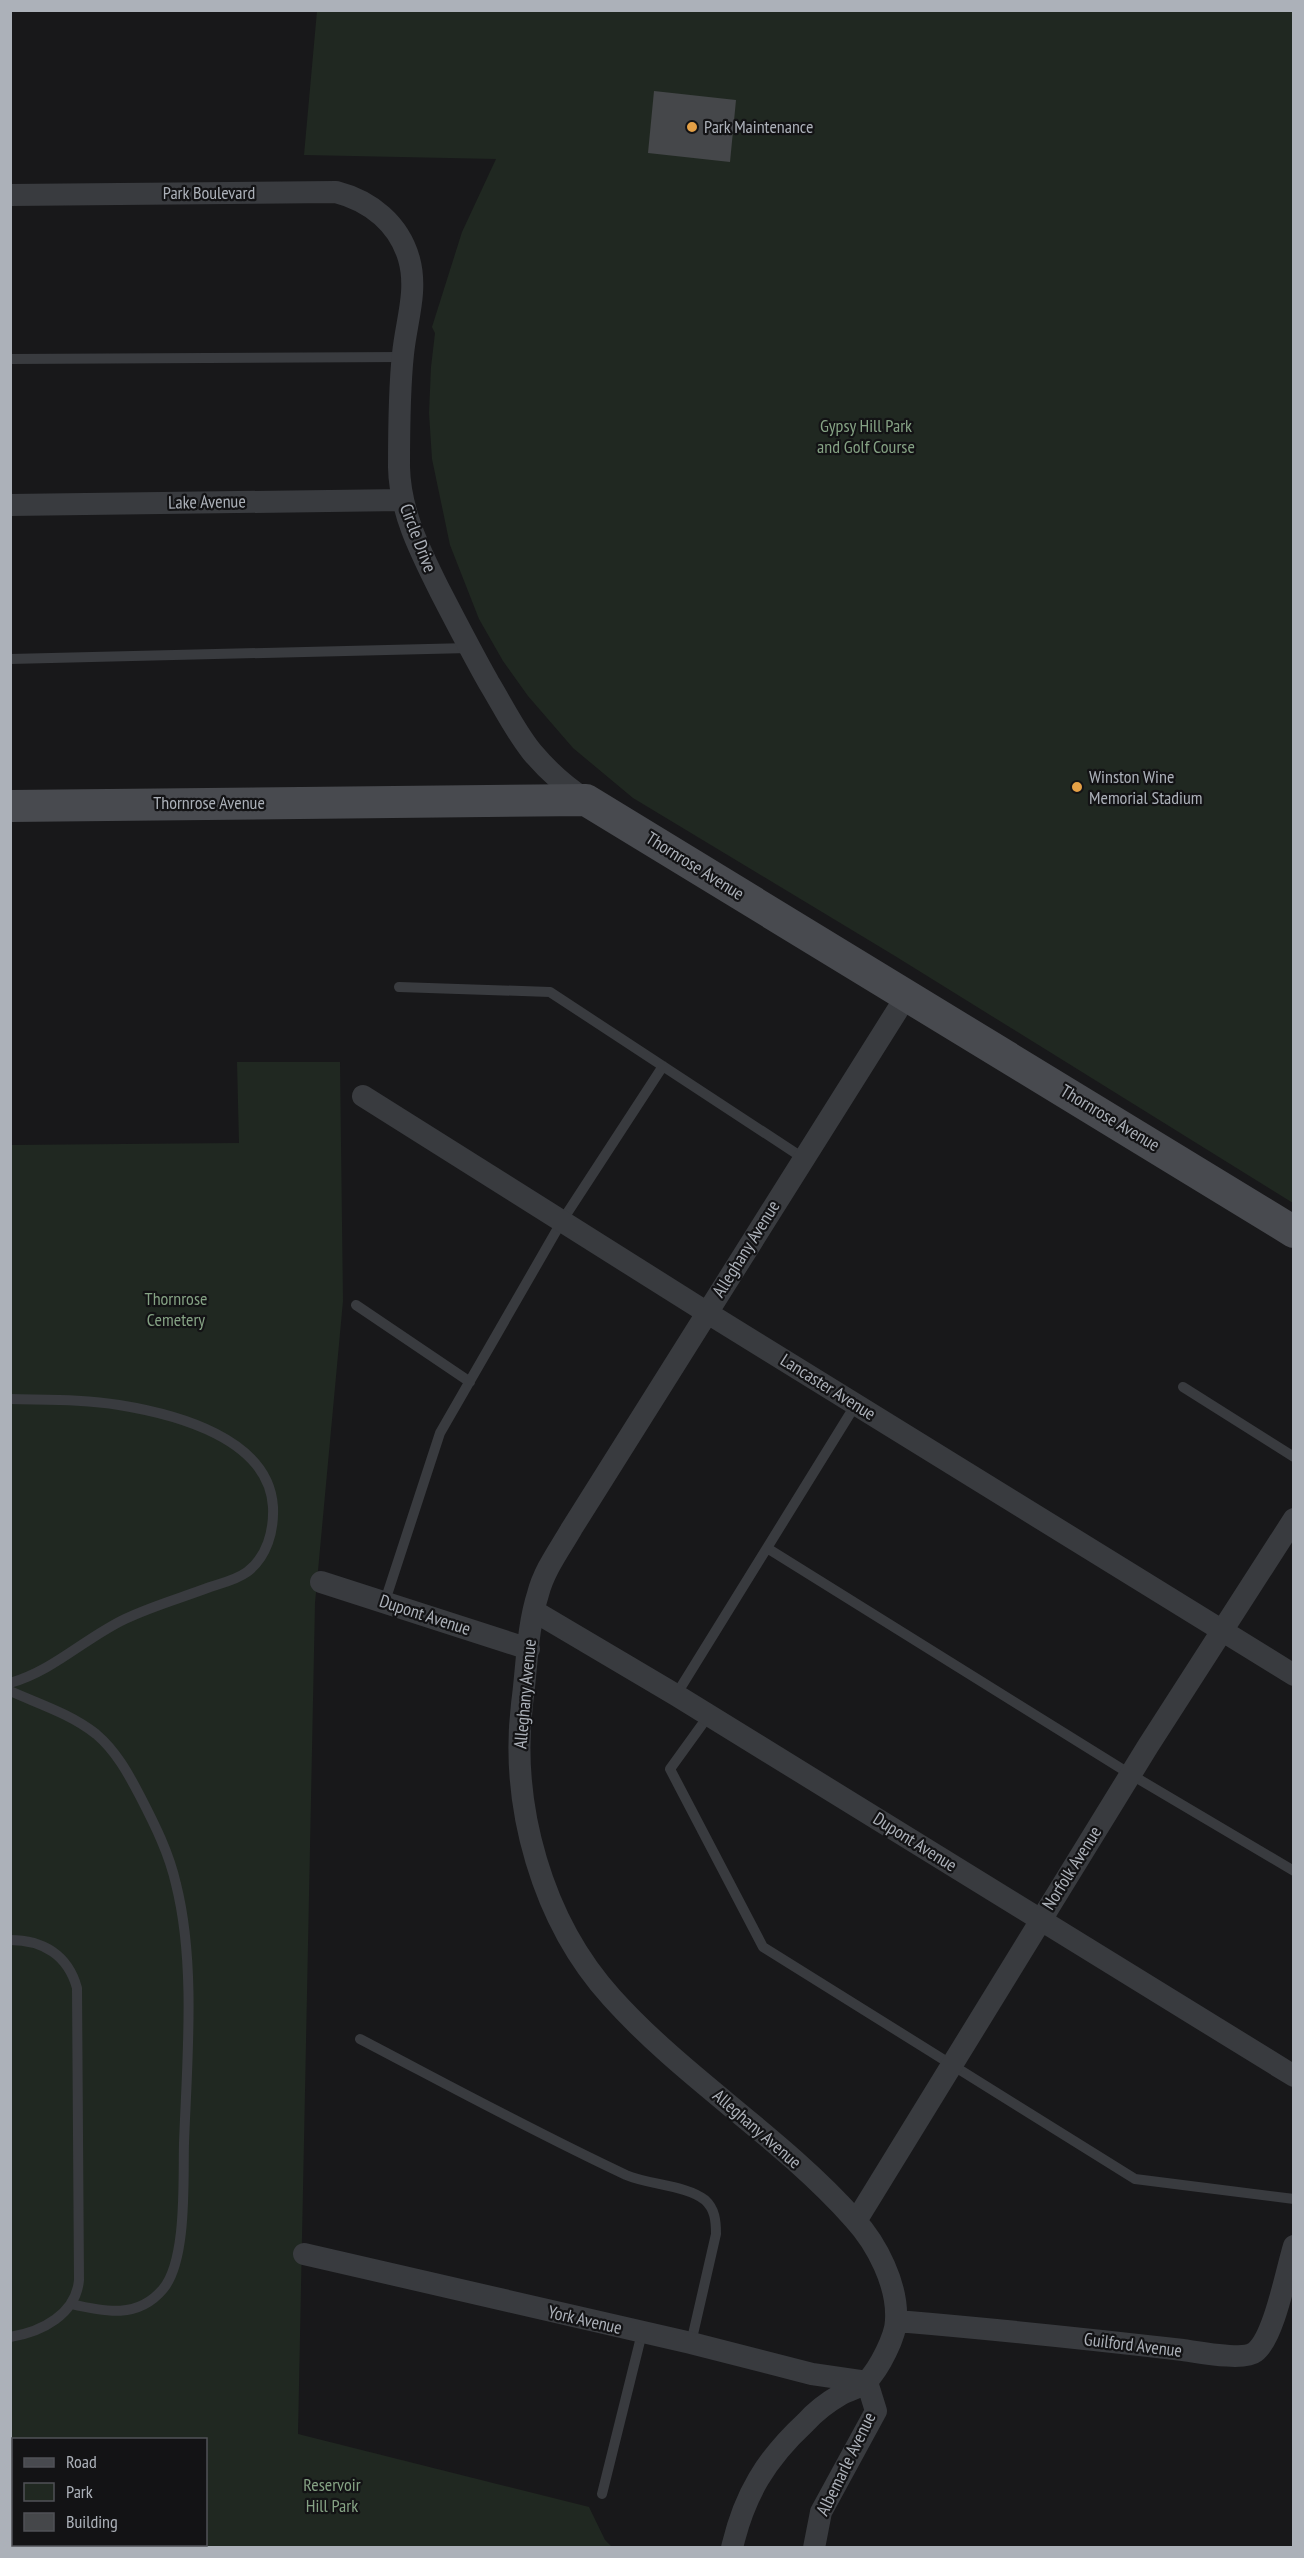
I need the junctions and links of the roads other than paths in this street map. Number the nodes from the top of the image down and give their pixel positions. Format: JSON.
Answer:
{"nodes":[{"id":1,"x":10,"y":195,"type":"edge"},
{"id":2,"x":395,"y":230,"type":"joint"},
{"id":3,"x":402,"y":357,"type":"junction"},
{"id":4,"x":10,"y":359,"type":"edge"},
{"id":5,"x":403,"y":500,"type":"junction"},
{"id":6,"x":10,"y":505,"type":"edge"},
{"id":7,"x":469,"y":648,"type":"junction"},
{"id":8,"x":10,"y":659,"type":"edge"},
{"id":9,"x":586,"y":800,"type":"junction"},
{"id":10,"x":10,"y":806,"type":"edge"},
{"id":11,"x":399,"y":987,"type":"dead end"},
{"id":12,"x":907,"y":994,"type":"junction"},
{"id":13,"x":663,"y":1066,"type":"junction"},
{"id":14,"x":363,"y":1096,"type":"dead end"},
{"id":15,"x":803,"y":1158,"type":"junction"},
{"id":16,"x":562,"y":1221,"type":"junction"},
{"id":17,"x":1293,"y":1232,"type":"edge"},
{"id":18,"x":356,"y":1305,"type":"dead end"},
{"id":19,"x":706,"y":1312,"type":"junction"},
{"id":20,"x":470,"y":1382,"type":"junction"},
{"id":21,"x":1183,"y":1387,"type":"dead end"},
{"id":22,"x":10,"y":1399,"type":"edge"},
{"id":23,"x":856,"y":1404,"type":"junction"},
{"id":24,"x":1293,"y":1457,"type":"edge"},
{"id":25,"x":1293,"y":1519,"type":"edge"},
{"id":26,"x":767,"y":1548,"type":"junction"},
{"id":27,"x":321,"y":1582,"type":"dead end"},
{"id":28,"x":385,"y":1601,"type":"junction"},
{"id":29,"x":534,"y":1611,"type":"junction"},
{"id":30,"x":1223,"y":1629,"type":"junction"},
{"id":31,"x":529,"y":1649,"type":"junction"},
{"id":32,"x":1293,"y":1675,"type":"edge"},
{"id":33,"x":10,"y":1683,"type":"edge"},
{"id":34,"x":10,"y":1691,"type":"edge"},
{"id":35,"x":676,"y":1695,"type":"junction"},
{"id":36,"x":709,"y":1715,"type":"junction"},
{"id":37,"x":1130,"y":1774,"type":"junction"},
{"id":38,"x":1293,"y":1871,"type":"edge"},
{"id":39,"x":1041,"y":1920,"type":"junction"},
{"id":40,"x":10,"y":1940,"type":"edge"},
{"id":41,"x":360,"y":2039,"type":"dead end"},
{"id":42,"x":951,"y":2064,"type":"junction"},
{"id":43,"x":1293,"y":2076,"type":"edge"},
{"id":44,"x":1293,"y":2199,"type":"edge"},
{"id":45,"x":856,"y":2221,"type":"junction"},
{"id":46,"x":1293,"y":2246,"type":"edge"},
{"id":47,"x":304,"y":2254,"type":"dead end"},
{"id":48,"x":71,"y":2304,"type":"junction"},
{"id":49,"x":897,"y":2321,"type":"junction"},
{"id":50,"x":642,"y":2333,"type":"junction"},
{"id":51,"x":10,"y":2337,"type":"edge"},
{"id":52,"x":691,"y":2343,"type":"junction"},
{"id":53,"x":867,"y":2382,"type":"junction"},
{"id":54,"x":602,"y":2494,"type":"dead end"},
{"id":55,"x":732,"y":2547,"type":"edge"},
{"id":56,"x":814,"y":2547,"type":"edge"}],
"edges":[{"from":1,"to":2,"type":"street","name":"Park Boulevard"},
{"from":2,"to":3,"type":"street","name":"Circle Drive"},
{"from":3,"to":4,"type":"lane"},
{"from":3,"to":5,"type":"street","name":"Circle Drive"},
{"from":5,"to":6,"type":"street","name":"Lake Avenue"},
{"from":5,"to":7,"type":"street","name":"Circle Drive"},
{"from":7,"to":8,"type":"lane"},
{"from":7,"to":9,"type":"street","name":"Circle Drive"},
{"from":9,"to":10,"type":"street","name":"Thornrose Avenue"},
{"from":9,"to":12,"type":"street","name":"Thornrose Avenue"},
{"from":11,"to":13,"type":"lane"},
{"from":12,"to":15,"type":"street","name":"Alleghany Avenue"},
{"from":12,"to":17,"type":"street","name":"Thornrose Avenue"},
{"from":13,"to":15,"type":"lane"},
{"from":13,"to":16,"type":"lane"},
{"from":14,"to":16,"type":"street","name":"Lancaster Avenue"},
{"from":15,"to":19,"type":"street","name":"Alleghany Avenue"},
{"from":16,"to":19,"type":"street","name":"Lancaster Avenue"},
{"from":16,"to":20,"type":"lane"},
{"from":18,"to":20,"type":"lane"},
{"from":19,"to":23,"type":"street","name":"Lancaster Avenue"},
{"from":19,"to":29,"type":"street","name":"Alleghany Avenue"},
{"from":20,"to":28,"type":"lane"},
{"from":21,"to":24,"type":"lane"},
{"from":22,"to":33,"type":"lane"},
{"from":23,"to":26,"type":"lane"},
{"from":23,"to":30,"type":"street","name":"Lancaster Avenue"},
{"from":25,"to":30,"type":"street","name":"Norfolk Avenue"},
{"from":26,"to":35,"type":"lane"},
{"from":26,"to":37,"type":"lane"},
{"from":27,"to":28,"type":"street","name":"Dupont Avenue"},
{"from":28,"to":31,"type":"street","name":"Dupont Avenue"},
{"from":29,"to":31,"type":"street","name":"Alleghany Avenue"},
{"from":29,"to":35,"type":"street","name":"Dupont Avenue"},
{"from":30,"to":32,"type":"street","name":"Lancaster Avenue"},
{"from":30,"to":37,"type":"street","name":"Norfolk Avenue"},
{"from":31,"to":45,"type":"street","name":"Alleghany Avenue"},
{"from":34,"to":48,"type":"lane"},
{"from":35,"to":36,"type":"street","name":"Dupont Avenue"},
{"from":36,"to":39,"type":"street","name":"Dupont Avenue"},
{"from":36,"to":42,"type":"lane"},
{"from":37,"to":38,"type":"lane"},
{"from":37,"to":39,"type":"street","name":"Norfolk Avenue"},
{"from":39,"to":42,"type":"street","name":"Norfolk Avenue"},
{"from":39,"to":43,"type":"street","name":"Dupont Avenue"},
{"from":40,"to":48,"type":"lane"},
{"from":41,"to":52,"type":"lane"},
{"from":42,"to":44,"type":"lane"},
{"from":42,"to":45,"type":"street","name":"Norfolk Avenue"},
{"from":45,"to":49,"type":"street","name":"Alleghany Avenue"},
{"from":46,"to":49,"type":"street","name":"Guilford Avenue"},
{"from":47,"to":50,"type":"street","name":"York Avenue"},
{"from":48,"to":51,"type":"lane"},
{"from":49,"to":53,"type":"street","name":"Alleghany Avenue"},
{"from":50,"to":52,"type":"street","name":"York Avenue"},
{"from":50,"to":54,"type":"lane"},
{"from":52,"to":53,"type":"street","name":"York Avenue"},
{"from":53,"to":55,"type":"street"},
{"from":53,"to":56,"type":"street","name":"Albemarle Avenue"}]}
